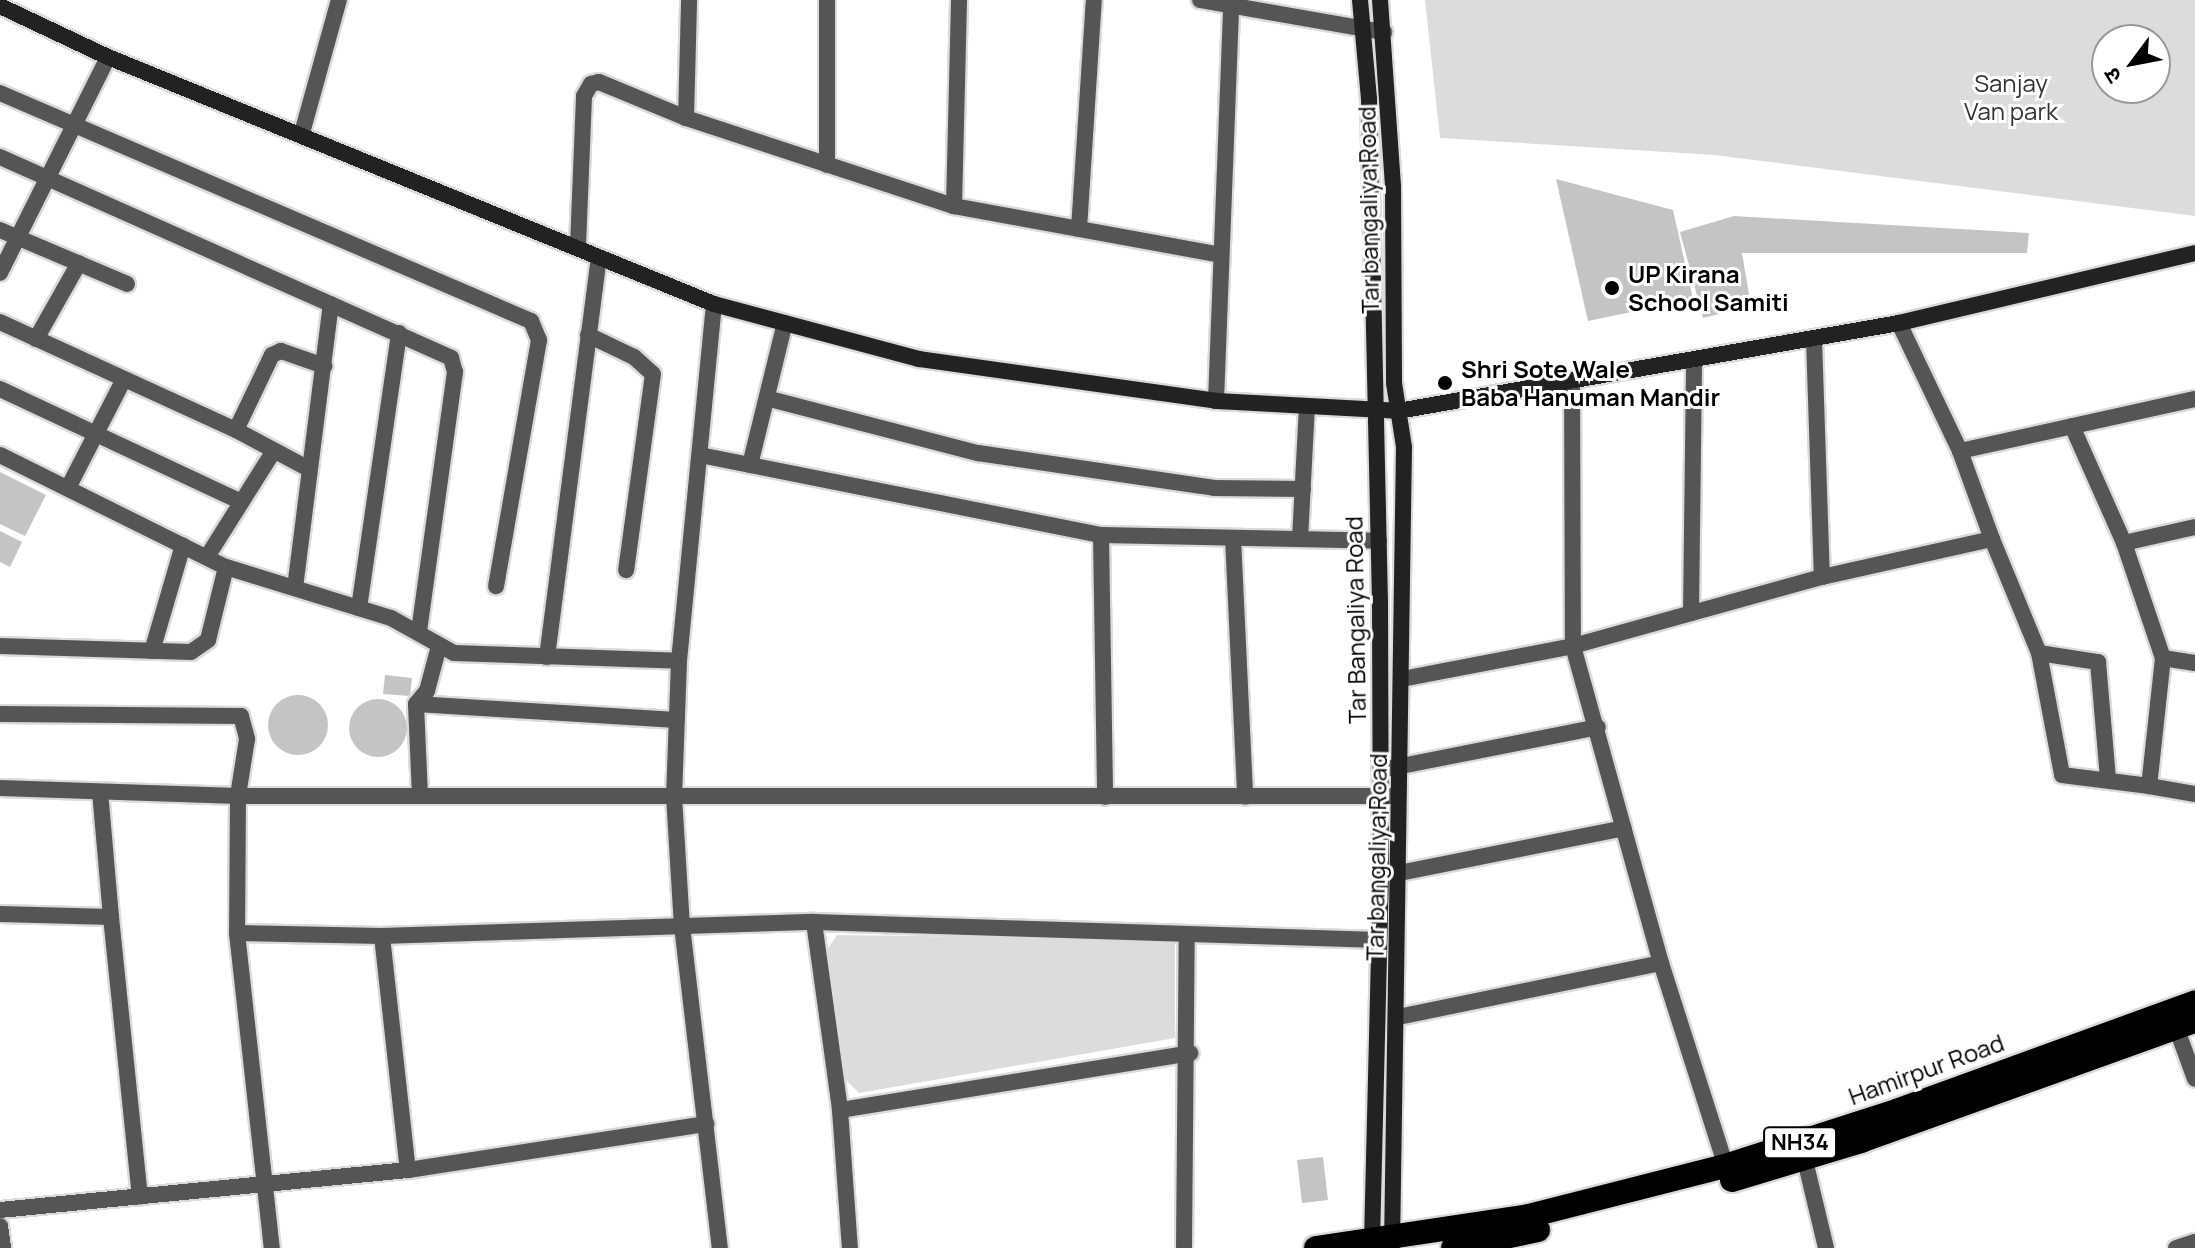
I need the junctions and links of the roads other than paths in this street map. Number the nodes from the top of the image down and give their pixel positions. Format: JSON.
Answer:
{"nodes":[{"id":1,"x":339,"y":0,"type":"edge"},
{"id":2,"x":689,"y":0,"type":"edge"},
{"id":3,"x":827,"y":0,"type":"edge"},
{"id":4,"x":959,"y":0,"type":"edge"},
{"id":5,"x":1094,"y":0,"type":"edge"},
{"id":6,"x":1200,"y":0,"type":"edge"},
{"id":7,"x":1360,"y":0,"type":"edge"},
{"id":8,"x":1380,"y":0,"type":"edge"},
{"id":9,"x":0,"y":6,"type":"edge"},
{"id":10,"x":1231,"y":6,"type":"junction"},
{"id":11,"x":1362,"y":29,"type":"junction"},
{"id":12,"x":1384,"y":32,"type":"junction"},
{"id":13,"x":108,"y":57,"type":"junction"},
{"id":14,"x":0,"y":93,"type":"edge"},
{"id":15,"x":686,"y":118,"type":"junction"},
{"id":16,"x":74,"y":123,"type":"junction"},
{"id":17,"x":302,"y":133,"type":"junction"},
{"id":18,"x":0,"y":157,"type":"edge"},
{"id":19,"x":827,"y":165,"type":"junction"},
{"id":20,"x":49,"y":177,"type":"junction"},
{"id":21,"x":954,"y":206,"type":"junction"},
{"id":22,"x":1079,"y":229,"type":"junction"},
{"id":23,"x":0,"y":230,"type":"edge"},
{"id":24,"x":18,"y":237,"type":"junction"},
{"id":25,"x":578,"y":246,"type":"junction"},
{"id":26,"x":2195,"y":253,"type":"edge"},
{"id":27,"x":1220,"y":255,"type":"junction"},
{"id":28,"x":599,"y":258,"type":"junction"},
{"id":29,"x":79,"y":263,"type":"junction"},
{"id":30,"x":0,"y":273,"type":"edge"},
{"id":31,"x":127,"y":284,"type":"dead end"},
{"id":32,"x":331,"y":304,"type":"junction"},
{"id":33,"x":714,"y":304,"type":"junction"},
{"id":34,"x":0,"y":322,"type":"edge"},
{"id":35,"x":785,"y":323,"type":"junction"},
{"id":36,"x":1899,"y":323,"type":"junction"},
{"id":37,"x":399,"y":333,"type":"junction"},
{"id":38,"x":588,"y":335,"type":"junction"},
{"id":39,"x":36,"y":339,"type":"junction"},
{"id":40,"x":1814,"y":339,"type":"junction"},
{"id":41,"x":1694,"y":363,"type":"junction"},
{"id":42,"x":324,"y":366,"type":"junction"},
{"id":43,"x":123,"y":381,"type":"junction"},
{"id":44,"x":1572,"y":383,"type":"junction"},
{"id":45,"x":0,"y":389,"type":"edge"},
{"id":46,"x":770,"y":399,"type":"junction"},
{"id":47,"x":2195,"y":399,"type":"edge"},
{"id":48,"x":1216,"y":401,"type":"junction"},
{"id":49,"x":1307,"y":406,"type":"junction"},
{"id":50,"x":1376,"y":410,"type":"junction"},
{"id":51,"x":1398,"y":411,"type":"junction"},
{"id":52,"x":2072,"y":426,"type":"junction"},
{"id":53,"x":236,"y":430,"type":"junction"},
{"id":54,"x":93,"y":432,"type":"junction"},
{"id":55,"x":1960,"y":451,"type":"junction"},
{"id":56,"x":273,"y":452,"type":"junction"},
{"id":57,"x":0,"y":455,"type":"edge"},
{"id":58,"x":700,"y":455,"type":"junction"},
{"id":59,"x":750,"y":465,"type":"junction"},
{"id":60,"x":309,"y":469,"type":"junction"},
{"id":61,"x":68,"y":488,"type":"junction"},
{"id":62,"x":1303,"y":489,"type":"junction"},
{"id":63,"x":241,"y":502,"type":"junction"},
{"id":64,"x":2195,"y":527,"type":"edge"},
{"id":65,"x":1101,"y":535,"type":"junction"},
{"id":66,"x":1233,"y":538,"type":"junction"},
{"id":67,"x":1300,"y":539,"type":"junction"},
{"id":68,"x":1992,"y":539,"type":"junction"},
{"id":69,"x":1379,"y":541,"type":"junction"},
{"id":70,"x":2124,"y":543,"type":"junction"},
{"id":71,"x":183,"y":545,"type":"junction"},
{"id":72,"x":207,"y":557,"type":"junction"},
{"id":73,"x":226,"y":567,"type":"junction"},
{"id":74,"x":626,"y":570,"type":"dead end"},
{"id":75,"x":1822,"y":577,"type":"junction"},
{"id":76,"x":496,"y":586,"type":"dead end"},
{"id":77,"x":295,"y":588,"type":"junction"},
{"id":78,"x":359,"y":608,"type":"junction"},
{"id":79,"x":1691,"y":613,"type":"junction"},
{"id":80,"x":419,"y":631,"type":"junction"},
{"id":81,"x":0,"y":646,"type":"edge"},
{"id":82,"x":439,"y":646,"type":"junction"},
{"id":83,"x":1573,"y":646,"type":"junction"},
{"id":84,"x":152,"y":651,"type":"junction"},
{"id":85,"x":2039,"y":653,"type":"junction"},
{"id":86,"x":547,"y":657,"type":"junction"},
{"id":87,"x":2163,"y":658,"type":"junction"},
{"id":88,"x":679,"y":661,"type":"junction"},
{"id":89,"x":2195,"y":663,"type":"edge"},
{"id":90,"x":1402,"y":679,"type":"junction"},
{"id":91,"x":416,"y":704,"type":"junction"},
{"id":92,"x":0,"y":714,"type":"edge"},
{"id":93,"x":677,"y":720,"type":"junction"},
{"id":94,"x":1598,"y":727,"type":"junction"},
{"id":95,"x":1401,"y":767,"type":"junction"},
{"id":96,"x":1381,"y":770,"type":"junction"},
{"id":97,"x":2108,"y":779,"type":"junction"},
{"id":98,"x":2149,"y":786,"type":"junction"},
{"id":99,"x":0,"y":788,"type":"edge"},
{"id":100,"x":100,"y":792,"type":"junction"},
{"id":101,"x":2195,"y":794,"type":"edge"},
{"id":102,"x":238,"y":796,"type":"junction"},
{"id":103,"x":420,"y":796,"type":"junction"},
{"id":104,"x":674,"y":796,"type":"junction"},
{"id":105,"x":1400,"y":796,"type":"junction"},
{"id":106,"x":1105,"y":797,"type":"junction"},
{"id":107,"x":1245,"y":797,"type":"junction"},
{"id":108,"x":1381,"y":797,"type":"junction"},
{"id":109,"x":1624,"y":828,"type":"junction"},
{"id":110,"x":1399,"y":873,"type":"junction"},
{"id":111,"x":0,"y":914,"type":"edge"},
{"id":112,"x":111,"y":917,"type":"junction"},
{"id":113,"x":814,"y":922,"type":"junction"},
{"id":114,"x":682,"y":926,"type":"junction"},
{"id":115,"x":237,"y":933,"type":"junction"},
{"id":116,"x":1187,"y":934,"type":"junction"},
{"id":117,"x":382,"y":936,"type":"junction"},
{"id":118,"x":1379,"y":940,"type":"junction"},
{"id":119,"x":1661,"y":963,"type":"junction"},
{"id":120,"x":1378,"y":980,"type":"junction"},
{"id":121,"x":1398,"y":981,"type":"junction"},
{"id":122,"x":2195,"y":1002,"type":"edge"},
{"id":123,"x":1398,"y":1017,"type":"junction"},
{"id":124,"x":2186,"y":1024,"type":"edge"},
{"id":125,"x":1190,"y":1053,"type":"junction"},
{"id":126,"x":2195,"y":1079,"type":"edge"},
{"id":127,"x":840,"y":1110,"type":"junction"},
{"id":128,"x":706,"y":1124,"type":"junction"},
{"id":129,"x":1803,"y":1151,"type":"junction"},
{"id":130,"x":408,"y":1170,"type":"junction"},
{"id":131,"x":1728,"y":1173,"type":"junction"},
{"id":132,"x":268,"y":1186,"type":"junction"},
{"id":133,"x":140,"y":1197,"type":"junction"},
{"id":134,"x":0,"y":1210,"type":"edge"},
{"id":135,"x":0,"y":1226,"type":"edge"},
{"id":136,"x":1382,"y":1242,"type":"edge"},
{"id":137,"x":3,"y":1248,"type":"edge"},
{"id":138,"x":272,"y":1248,"type":"edge"},
{"id":139,"x":720,"y":1248,"type":"edge"},
{"id":140,"x":850,"y":1248,"type":"edge"},
{"id":141,"x":1184,"y":1248,"type":"edge"},
{"id":142,"x":1316,"y":1248,"type":"edge"},
{"id":143,"x":1453,"y":1248,"type":"edge"},
{"id":144,"x":1826,"y":1248,"type":"edge"}],
"edges":[{"from":1,"to":17,"type":"street"},
{"from":2,"to":15,"type":"street"},
{"from":3,"to":19,"type":"street"},
{"from":4,"to":21,"type":"street"},
{"from":5,"to":22,"type":"street"},
{"from":6,"to":10,"type":"street"},
{"from":7,"to":11,"type":"street","name":"Tar Bangaliya Road"},
{"from":8,"to":12,"type":"street","name":"Tar bangaliya Road"},
{"from":9,"to":13,"type":"street"},
{"from":10,"to":11,"type":"street"},
{"from":10,"to":27,"type":"street"},
{"from":11,"to":12,"type":"street"},
{"from":11,"to":50,"type":"street","name":"Tar Bangaliya Road"},
{"from":12,"to":51,"type":"street","name":"Tar bangaliya Road"},
{"from":13,"to":16,"type":"street"},
{"from":13,"to":17,"type":"street"},
{"from":14,"to":16,"type":"street"},
{"from":15,"to":19,"type":"street"},
{"from":15,"to":25,"type":"street"},
{"from":16,"to":20,"type":"street"},
{"from":16,"to":76,"type":"street"},
{"from":17,"to":25,"type":"street"},
{"from":18,"to":20,"type":"street"},
{"from":19,"to":21,"type":"street"},
{"from":20,"to":24,"type":"street"},
{"from":20,"to":32,"type":"street"},
{"from":21,"to":22,"type":"street"},
{"from":22,"to":27,"type":"street"},
{"from":23,"to":24,"type":"street"},
{"from":24,"to":29,"type":"street"},
{"from":24,"to":30,"type":"street"},
{"from":25,"to":28,"type":"street"},
{"from":26,"to":36,"type":"street"},
{"from":27,"to":48,"type":"street"},
{"from":28,"to":33,"type":"street"},
{"from":28,"to":38,"type":"street"},
{"from":29,"to":31,"type":"street"},
{"from":29,"to":39,"type":"street"},
{"from":32,"to":37,"type":"street"},
{"from":32,"to":42,"type":"street"},
{"from":33,"to":35,"type":"street"},
{"from":33,"to":58,"type":"street"},
{"from":34,"to":39,"type":"street"},
{"from":35,"to":46,"type":"street"},
{"from":35,"to":48,"type":"street"},
{"from":36,"to":40,"type":"street"},
{"from":36,"to":55,"type":"street"},
{"from":37,"to":78,"type":"street"},
{"from":37,"to":80,"type":"street"},
{"from":38,"to":74,"type":"street"},
{"from":38,"to":86,"type":"street"},
{"from":39,"to":43,"type":"street"},
{"from":40,"to":41,"type":"street"},
{"from":40,"to":75,"type":"street"},
{"from":41,"to":44,"type":"street"},
{"from":41,"to":79,"type":"street"},
{"from":42,"to":53,"type":"street"},
{"from":42,"to":60,"type":"street"},
{"from":43,"to":53,"type":"street"},
{"from":43,"to":54,"type":"street"},
{"from":44,"to":51,"type":"street"},
{"from":44,"to":83,"type":"street"},
{"from":45,"to":54,"type":"street"},
{"from":46,"to":59,"type":"street"},
{"from":46,"to":62,"type":"street"},
{"from":47,"to":52,"type":"street"},
{"from":48,"to":49,"type":"street"},
{"from":49,"to":50,"type":"street"},
{"from":49,"to":62,"type":"street"},
{"from":50,"to":51,"type":"street"},
{"from":50,"to":69,"type":"street","name":"Tar Bangaliya Road"},
{"from":51,"to":90,"type":"street","name":"Tar bangaliya Road"},
{"from":52,"to":55,"type":"street"},
{"from":52,"to":70,"type":"street"},
{"from":53,"to":56,"type":"street"},
{"from":54,"to":61,"type":"street"},
{"from":54,"to":63,"type":"street"},
{"from":55,"to":68,"type":"street"},
{"from":56,"to":60,"type":"street"},
{"from":56,"to":63,"type":"street"},
{"from":57,"to":61,"type":"street"},
{"from":58,"to":59,"type":"street"},
{"from":58,"to":88,"type":"street"},
{"from":59,"to":65,"type":"street"},
{"from":60,"to":77,"type":"street"},
{"from":61,"to":71,"type":"street"},
{"from":62,"to":67,"type":"street"},
{"from":63,"to":72,"type":"street"},
{"from":64,"to":70,"type":"street"},
{"from":65,"to":66,"type":"street"},
{"from":65,"to":106,"type":"street"},
{"from":66,"to":67,"type":"street"},
{"from":66,"to":107,"type":"street"},
{"from":67,"to":69,"type":"street"},
{"from":68,"to":75,"type":"street"},
{"from":68,"to":85,"type":"street"},
{"from":69,"to":96,"type":"street","name":"Tar Bangaliya Road"},
{"from":70,"to":87,"type":"street"},
{"from":71,"to":72,"type":"street"},
{"from":71,"to":84,"type":"street"},
{"from":72,"to":73,"type":"street"},
{"from":73,"to":77,"type":"street"},
{"from":73,"to":84,"type":"street"},
{"from":75,"to":79,"type":"street"},
{"from":77,"to":78,"type":"street"},
{"from":78,"to":80,"type":"street"},
{"from":79,"to":83,"type":"street"},
{"from":80,"to":82,"type":"street"},
{"from":81,"to":84,"type":"street"},
{"from":82,"to":86,"type":"street"},
{"from":82,"to":91,"type":"street"},
{"from":83,"to":90,"type":"street"},
{"from":83,"to":94,"type":"street"},
{"from":85,"to":97,"type":"street"},
{"from":85,"to":97,"type":"street"},
{"from":86,"to":88,"type":"street"},
{"from":87,"to":89,"type":"street"},
{"from":87,"to":98,"type":"street"},
{"from":88,"to":93,"type":"street"},
{"from":90,"to":95,"type":"street","name":"Tar bangaliya Road"},
{"from":91,"to":93,"type":"street"},
{"from":91,"to":103,"type":"street"},
{"from":92,"to":102,"type":"street"},
{"from":93,"to":104,"type":"street"},
{"from":94,"to":95,"type":"street"},
{"from":94,"to":109,"type":"street"},
{"from":95,"to":96,"type":"street"},
{"from":95,"to":105,"type":"street","name":"Tar bangaliya Road"},
{"from":96,"to":108,"type":"street","name":"Tar Bangaliya Road"},
{"from":97,"to":98,"type":"street"},
{"from":98,"to":101,"type":"street"},
{"from":99,"to":100,"type":"street"},
{"from":100,"to":102,"type":"street"},
{"from":100,"to":112,"type":"street"},
{"from":102,"to":103,"type":"street"},
{"from":102,"to":115,"type":"street"},
{"from":103,"to":104,"type":"street"},
{"from":104,"to":106,"type":"street"},
{"from":104,"to":114,"type":"street"},
{"from":105,"to":108,"type":"street"},
{"from":105,"to":110,"type":"street","name":"Tar bangaliya Road"},
{"from":106,"to":107,"type":"street"},
{"from":107,"to":108,"type":"street"},
{"from":108,"to":118,"type":"street","name":"Tar Bangaliya Road"},
{"from":109,"to":110,"type":"street"},
{"from":109,"to":119,"type":"street"},
{"from":110,"to":121,"type":"street","name":"Tar bangaliya Road"},
{"from":111,"to":112,"type":"street"},
{"from":112,"to":133,"type":"street"},
{"from":113,"to":114,"type":"street"},
{"from":113,"to":116,"type":"street"},
{"from":113,"to":127,"type":"street"},
{"from":114,"to":117,"type":"street"},
{"from":114,"to":128,"type":"street"},
{"from":115,"to":117,"type":"street"},
{"from":115,"to":132,"type":"street"},
{"from":116,"to":118,"type":"street"},
{"from":116,"to":125,"type":"street"},
{"from":117,"to":130,"type":"street"},
{"from":118,"to":120,"type":"street","name":"Tar Bangaliya Road"},
{"from":119,"to":123,"type":"street"},
{"from":119,"to":131,"type":"street"},
{"from":120,"to":121,"type":"street"},
{"from":120,"to":136,"type":"street","name":"Tar Bangaliya Road"},
{"from":121,"to":123,"type":"street","name":"Tar bangaliya Road"},
{"from":122,"to":129,"type":"highway","name":"Hamirpur Road","number":"NH34"},
{"from":123,"to":136,"type":"street","name":"Tar bangaliya Road"},
{"from":124,"to":126,"type":"street"},
{"from":124,"to":129,"type":"highway","number":"NH34"},
{"from":125,"to":127,"type":"street"},
{"from":125,"to":141,"type":"street"},
{"from":127,"to":140,"type":"street"},
{"from":128,"to":130,"type":"street"},
{"from":128,"to":139,"type":"street"},
{"from":129,"to":131,"type":"highway","number":"NH34"},
{"from":129,"to":144,"type":"street"},
{"from":130,"to":132,"type":"street"},
{"from":131,"to":136,"type":"highway","number":"NH34"},
{"from":131,"to":143,"type":"highway","number":"NH34"},
{"from":132,"to":133,"type":"street"},
{"from":132,"to":138,"type":"street"},
{"from":133,"to":134,"type":"street"},
{"from":135,"to":137,"type":"street"},
{"from":136,"to":142,"type":"highway","number":"NH34"}]}
